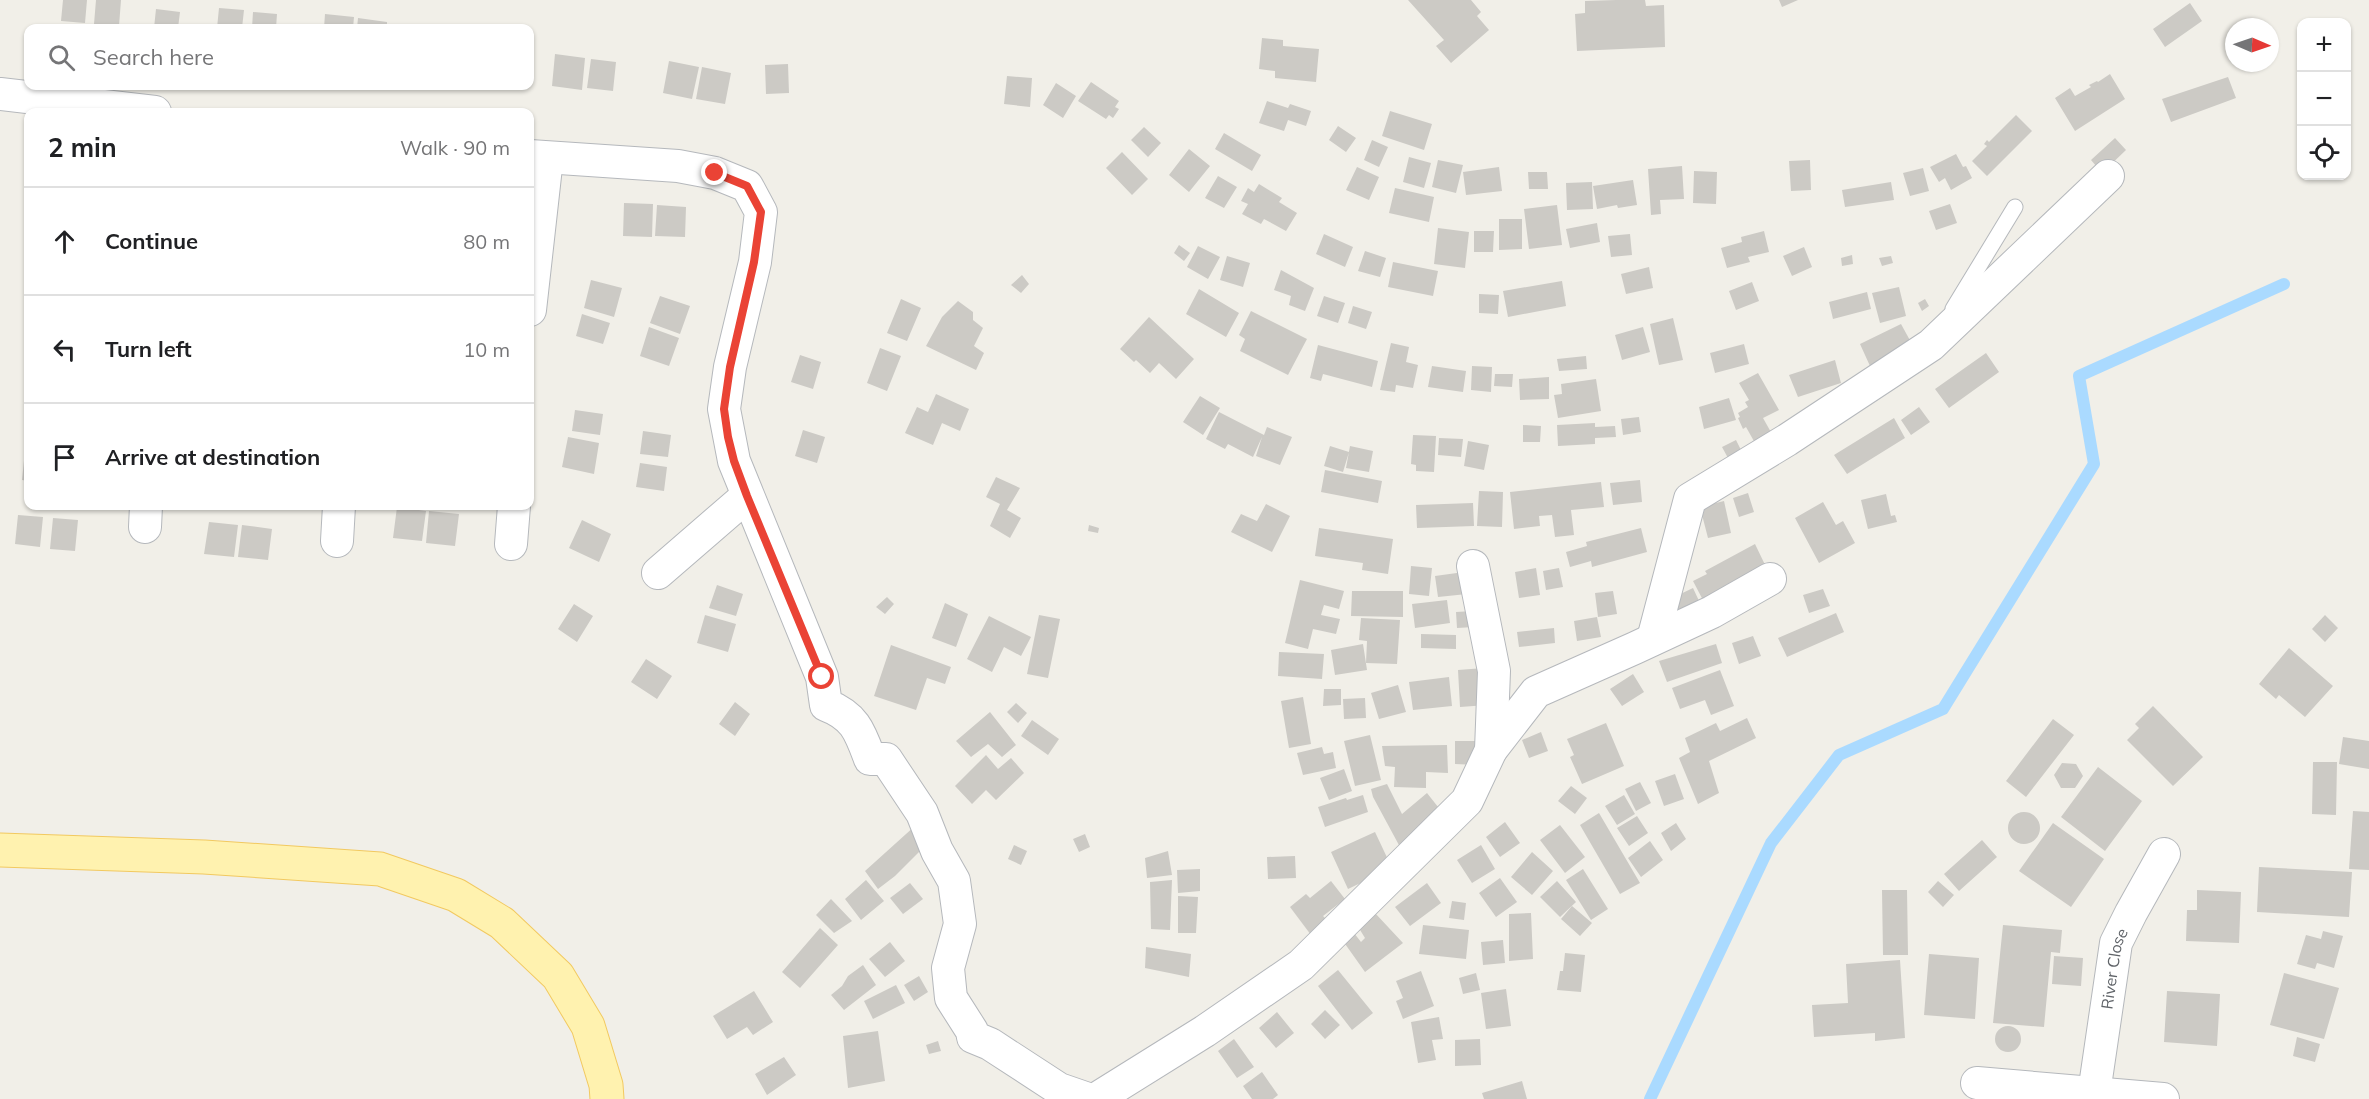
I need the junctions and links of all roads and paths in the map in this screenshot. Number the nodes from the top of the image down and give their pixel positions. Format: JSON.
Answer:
{"nodes":[{"id":1,"x":0,"y":94,"type":"edge"},
{"id":2,"x":121,"y":108,"type":"edge"},
{"id":3,"x":538,"y":157,"type":"edge"},
{"id":4,"x":2108,"y":176,"type":"dead end"},
{"id":5,"x":2015,"y":207,"type":"dead end"},
{"id":6,"x":534,"y":234,"type":"edge"},
{"id":7,"x":1931,"y":345,"type":"junction"},
{"id":8,"x":747,"y":496,"type":"junction"},
{"id":9,"x":339,"y":510,"type":"edge"},
{"id":10,"x":514,"y":510,"type":"edge"},
{"id":11,"x":337,"y":541,"type":"dead end"},
{"id":12,"x":511,"y":544,"type":"dead end"},
{"id":13,"x":1473,"y":566,"type":"dead end"},
{"id":14,"x":658,"y":573,"type":"dead end"},
{"id":15,"x":1770,"y":579,"type":"dead end"},
{"id":16,"x":1653,"y":639,"type":"junction"},
{"id":17,"x":1491,"y":750,"type":"junction"},
{"id":18,"x":0,"y":850,"type":"edge"},
{"id":19,"x":2164,"y":854,"type":"dead end"},
{"id":20,"x":1977,"y":1083,"type":"dead end"},
{"id":21,"x":2094,"y":1093,"type":"junction"},
{"id":22,"x":607,"y":1099,"type":"edge"},
{"id":23,"x":1088,"y":1099,"type":"edge"},
{"id":24,"x":1096,"y":1099,"type":"edge"},
{"id":25,"x":2163,"y":1099,"type":"edge"}],
"edges":[{"from":1,"to":2,"type":"street"},
{"from":3,"to":6,"type":"street"},
{"from":3,"to":8,"type":"street"},
{"from":4,"to":7,"type":"street"},
{"from":5,"to":7,"type":"lane"},
{"from":7,"to":16,"type":"street"},
{"from":8,"to":14,"type":"street"},
{"from":8,"to":23,"type":"street"},
{"from":9,"to":11,"type":"street"},
{"from":10,"to":12,"type":"street"},
{"from":13,"to":17,"type":"street"},
{"from":15,"to":16,"type":"street"},
{"from":16,"to":17,"type":"street"},
{"from":17,"to":24,"type":"street"},
{"from":18,"to":22,"type":"main road"},
{"from":19,"to":21,"type":"street","name":"River Close"},
{"from":20,"to":21,"type":"street"},
{"from":21,"to":25,"type":"street"}]}
